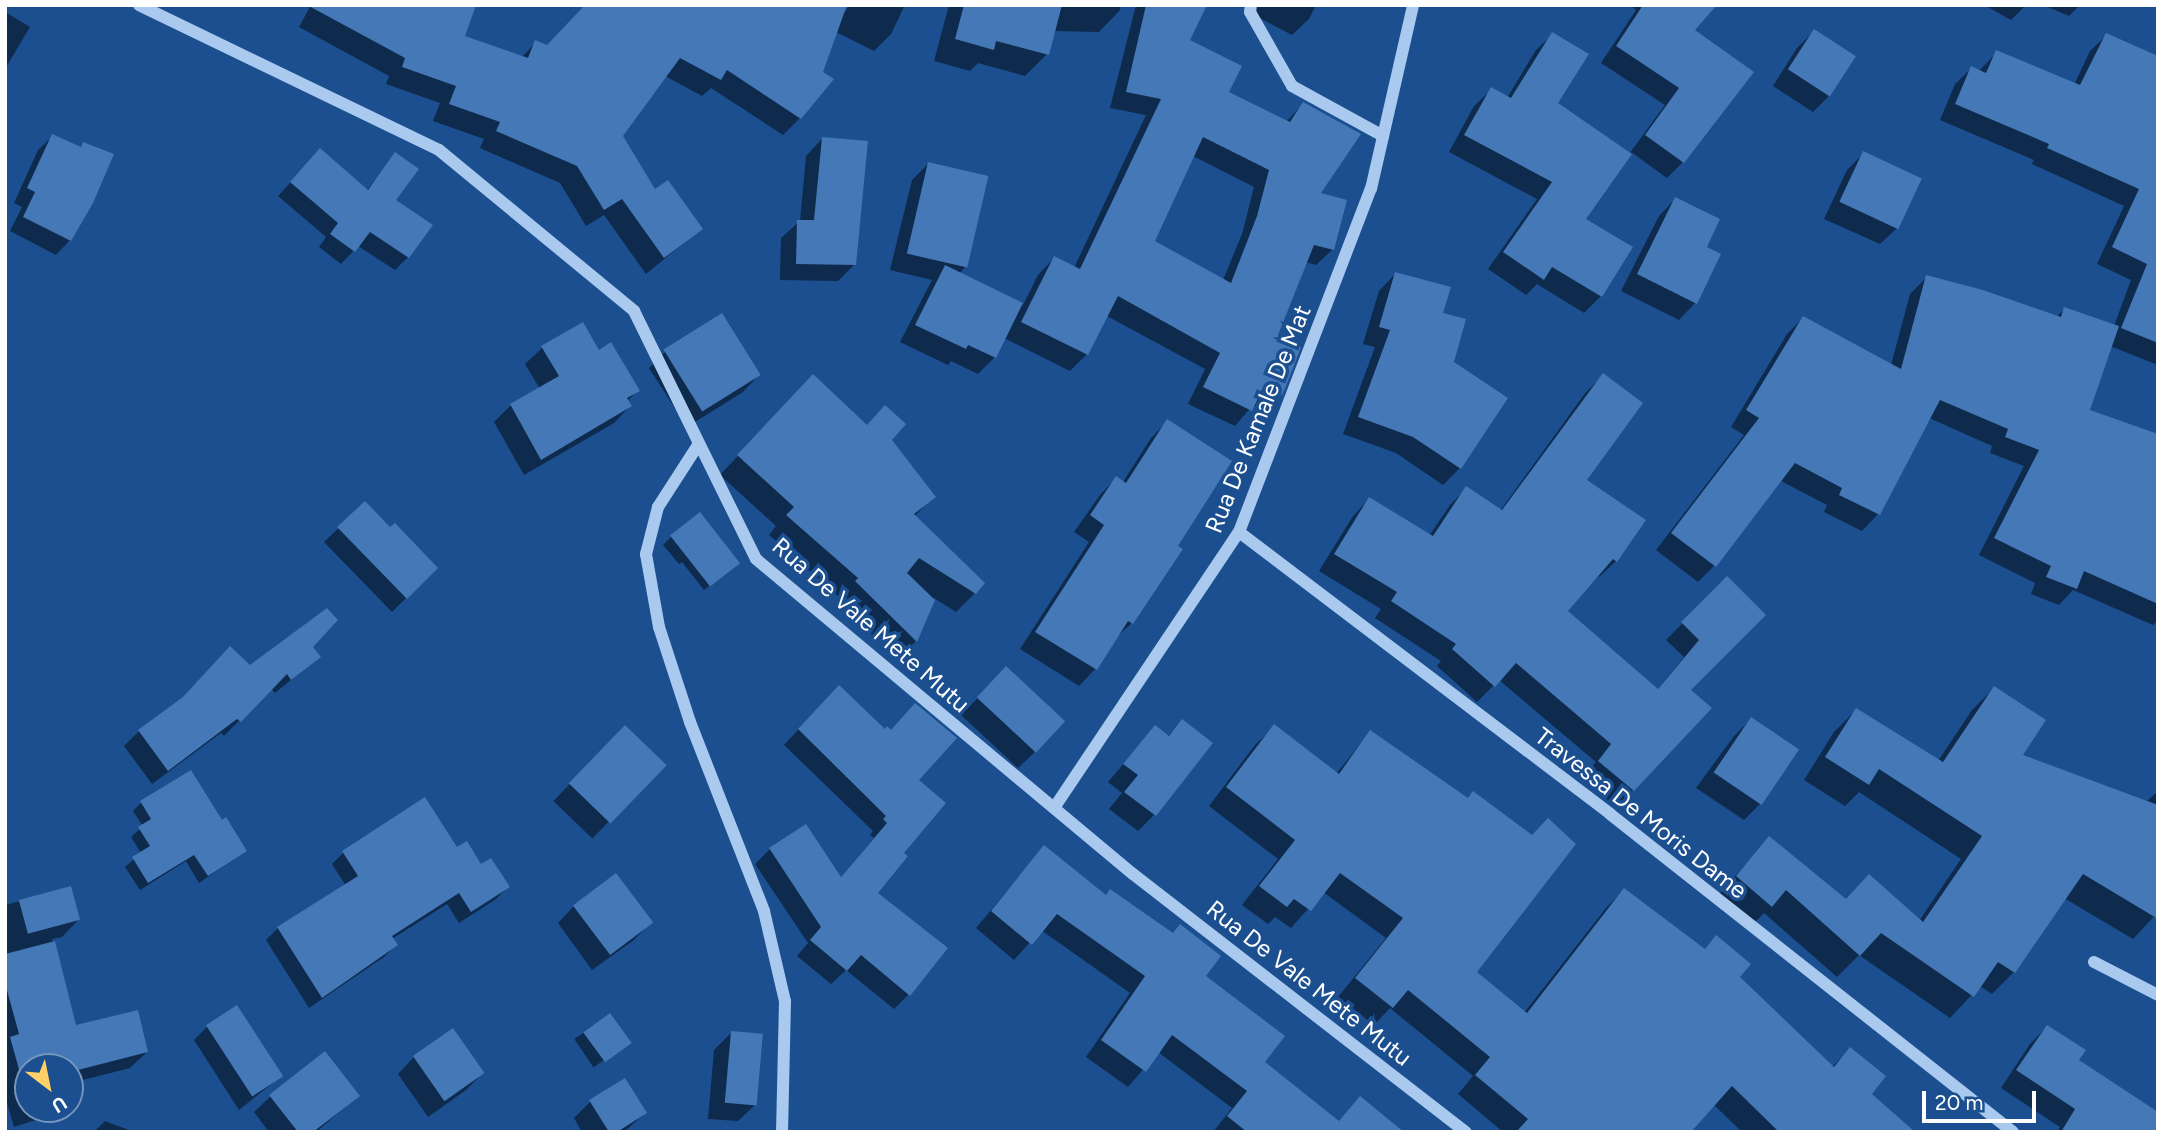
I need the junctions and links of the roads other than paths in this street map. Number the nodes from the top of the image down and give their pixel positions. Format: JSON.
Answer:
{"nodes":[{"id":1,"x":139,"y":5,"type":"edge"},
{"id":2,"x":1251,"y":5,"type":"edge"},
{"id":3,"x":1413,"y":5,"type":"edge"},
{"id":4,"x":1383,"y":136,"type":"junction"},
{"id":5,"x":698,"y":445,"type":"junction"},
{"id":6,"x":1239,"y":532,"type":"junction"},
{"id":7,"x":1054,"y":808,"type":"junction"},
{"id":8,"x":2094,"y":962,"type":"dead end"},
{"id":9,"x":2158,"y":995,"type":"edge"},
{"id":10,"x":782,"y":1132,"type":"edge"},
{"id":11,"x":1466,"y":1132,"type":"edge"},
{"id":12,"x":2012,"y":1132,"type":"edge"}],
"edges":[{"from":1,"to":5,"type":"street","name":"Rua De Vale Mete Mutu"},
{"from":2,"to":4,"type":"street"},
{"from":3,"to":4,"type":"street","name":"Rua De Kamale De Mat"},
{"from":4,"to":6,"type":"street","name":"Rua De Kamale De Mat"},
{"from":5,"to":7,"type":"street","name":"Rua De Vale Mete Mutu"},
{"from":5,"to":10,"type":"street"},
{"from":6,"to":7,"type":"street","name":"Rua De Kamale De Mat"},
{"from":6,"to":12,"type":"street","name":"Travessa De Moris Dame"},
{"from":7,"to":11,"type":"street","name":"Rua De Vale Mete Mutu"},
{"from":8,"to":9,"type":"street"}]}
